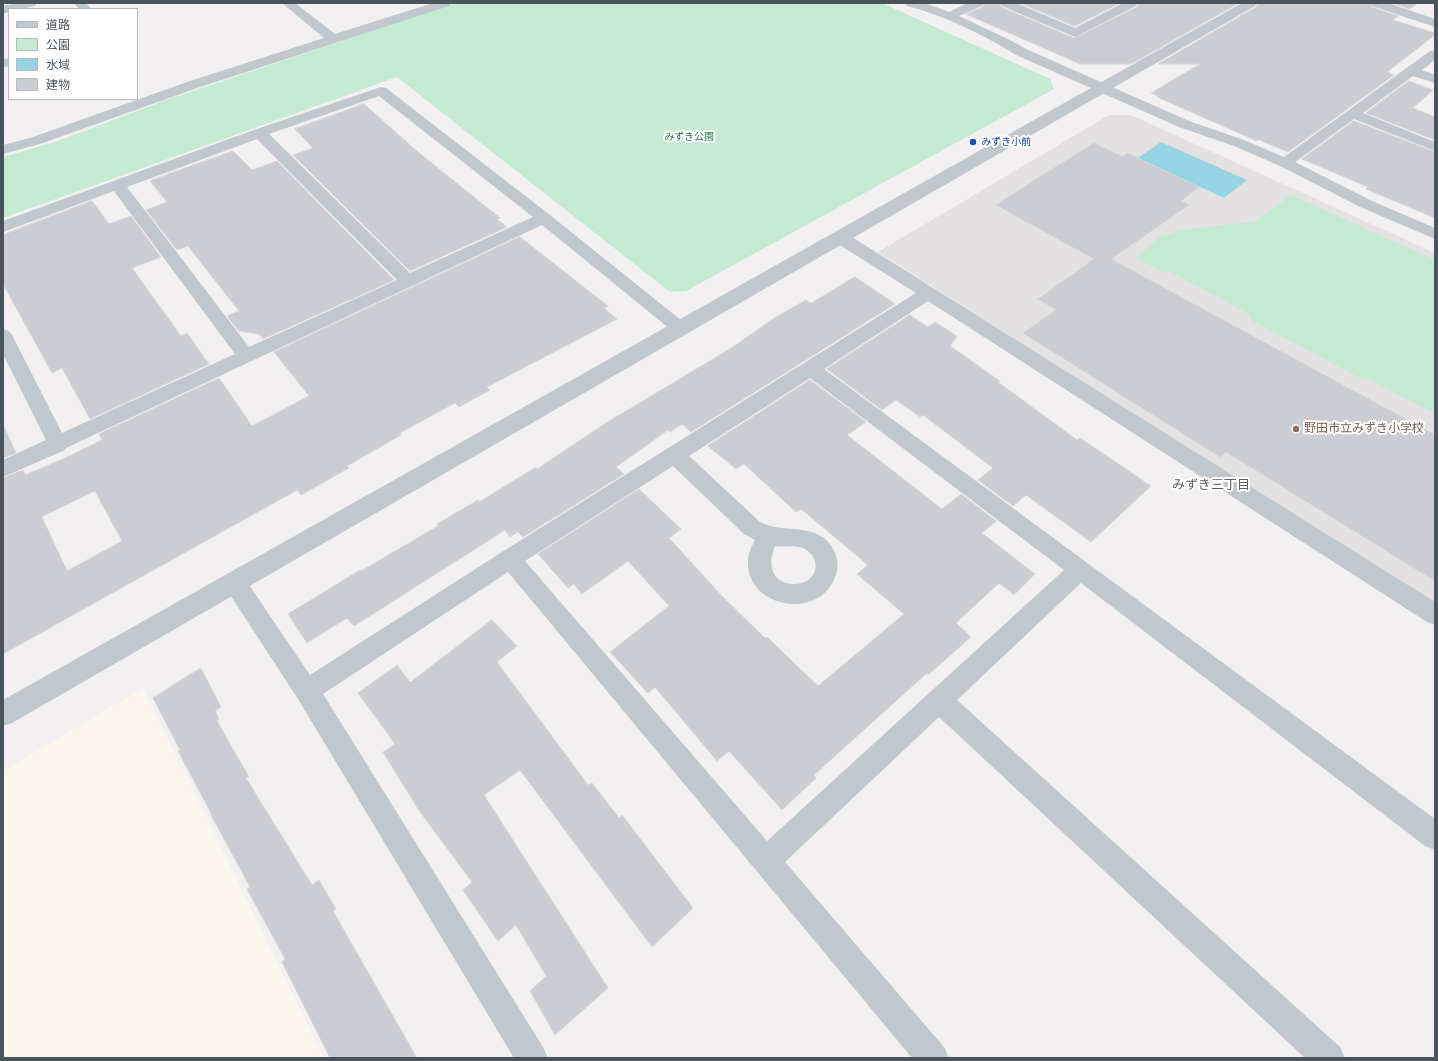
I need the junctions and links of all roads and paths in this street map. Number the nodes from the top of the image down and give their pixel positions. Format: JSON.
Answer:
{"nodes":[{"id":1,"x":31,"y":3,"type":"edge"},
{"id":2,"x":288,"y":3,"type":"edge"},
{"id":3,"x":445,"y":3,"type":"edge"},
{"id":4,"x":911,"y":3,"type":"edge"},
{"id":5,"x":978,"y":3,"type":"edge"},
{"id":6,"x":1006,"y":3,"type":"edge"},
{"id":7,"x":1132,"y":3,"type":"edge"},
{"id":8,"x":1251,"y":3,"type":"edge"},
{"id":9,"x":1376,"y":3,"type":"edge"},
{"id":10,"x":11,"y":8,"type":"edge"},
{"id":11,"x":949,"y":16,"type":"junction"},
{"id":12,"x":1435,"y":22,"type":"edge"},
{"id":13,"x":333,"y":39,"type":"junction"},
{"id":14,"x":1435,"y":54,"type":"edge"},
{"id":15,"x":1412,"y":71,"type":"junction"},
{"id":16,"x":1435,"y":79,"type":"edge"},
{"id":17,"x":1101,"y":88,"type":"junction"},
{"id":18,"x":1353,"y":114,"type":"junction"},
{"id":19,"x":259,"y":133,"type":"junction"},
{"id":20,"x":1435,"y":147,"type":"edge"},
{"id":21,"x":3,"y":150,"type":"edge"},
{"id":22,"x":1285,"y":163,"type":"junction"},
{"id":23,"x":118,"y":186,"type":"junction"},
{"id":24,"x":544,"y":218,"type":"junction"},
{"id":25,"x":3,"y":227,"type":"edge"},
{"id":26,"x":1435,"y":234,"type":"edge"},
{"id":27,"x":841,"y":238,"type":"junction"},
{"id":28,"x":407,"y":280,"type":"junction"},
{"id":29,"x":929,"y":294,"type":"junction"},
{"id":30,"x":681,"y":328,"type":"junction"},
{"id":31,"x":3,"y":335,"type":"edge"},
{"id":32,"x":247,"y":357,"type":"junction"},
{"id":33,"x":811,"y":369,"type":"junction"},
{"id":34,"x":58,"y":445,"type":"junction"},
{"id":35,"x":675,"y":455,"type":"junction"},
{"id":36,"x":3,"y":469,"type":"edge"},
{"id":37,"x":768,"y":535,"type":"dead end"},
{"id":38,"x":510,"y":559,"type":"junction"},
{"id":39,"x":1080,"y":569,"type":"junction"},
{"id":40,"x":235,"y":583,"type":"junction"},
{"id":41,"x":1435,"y":615,"type":"edge"},
{"id":42,"x":307,"y":691,"type":"junction"},
{"id":43,"x":939,"y":700,"type":"junction"},
{"id":44,"x":3,"y":714,"type":"edge"},
{"id":45,"x":1435,"y":836,"type":"edge"},
{"id":46,"x":766,"y":861,"type":"junction"},
{"id":47,"x":532,"y":1058,"type":"edge"},
{"id":48,"x":933,"y":1058,"type":"edge"},
{"id":49,"x":1329,"y":1058,"type":"edge"}],
"edges":[{"from":1,"to":10,"type":"street"},
{"from":2,"to":13,"type":"street"},
{"from":3,"to":13,"type":"street"},
{"from":4,"to":11,"type":"street"},
{"from":5,"to":11,"type":"street"},
{"from":6,"to":7,"type":"street"},
{"from":8,"to":17,"type":"street"},
{"from":9,"to":12,"type":"street"},
{"from":11,"to":17,"type":"street"},
{"from":13,"to":21,"type":"street"},
{"from":14,"to":15,"type":"street"},
{"from":15,"to":16,"type":"street"},
{"from":15,"to":18,"type":"street"},
{"from":17,"to":22,"type":"street"},
{"from":17,"to":27,"type":"street"},
{"from":18,"to":20,"type":"street"},
{"from":18,"to":22,"type":"street"},
{"from":19,"to":23,"type":"street"},
{"from":19,"to":24,"type":"street"},
{"from":19,"to":28,"type":"street"},
{"from":22,"to":26,"type":"street"},
{"from":23,"to":25,"type":"street"},
{"from":23,"to":32,"type":"street"},
{"from":24,"to":28,"type":"street"},
{"from":24,"to":30,"type":"street"},
{"from":27,"to":29,"type":"street"},
{"from":27,"to":30,"type":"street"},
{"from":28,"to":32,"type":"street"},
{"from":29,"to":33,"type":"street"},
{"from":29,"to":41,"type":"street"},
{"from":30,"to":40,"type":"street"},
{"from":31,"to":34,"type":"street"},
{"from":32,"to":34,"type":"street"},
{"from":33,"to":35,"type":"street"},
{"from":33,"to":39,"type":"street"},
{"from":34,"to":36,"type":"street"},
{"from":35,"to":37,"type":"street"},
{"from":35,"to":38,"type":"street"},
{"from":38,"to":42,"type":"street"},
{"from":38,"to":46,"type":"street"},
{"from":39,"to":43,"type":"street"},
{"from":39,"to":45,"type":"street"},
{"from":40,"to":42,"type":"street"},
{"from":40,"to":44,"type":"street"},
{"from":42,"to":47,"type":"street"},
{"from":43,"to":46,"type":"street"},
{"from":43,"to":49,"type":"street"},
{"from":46,"to":48,"type":"street"}]}
